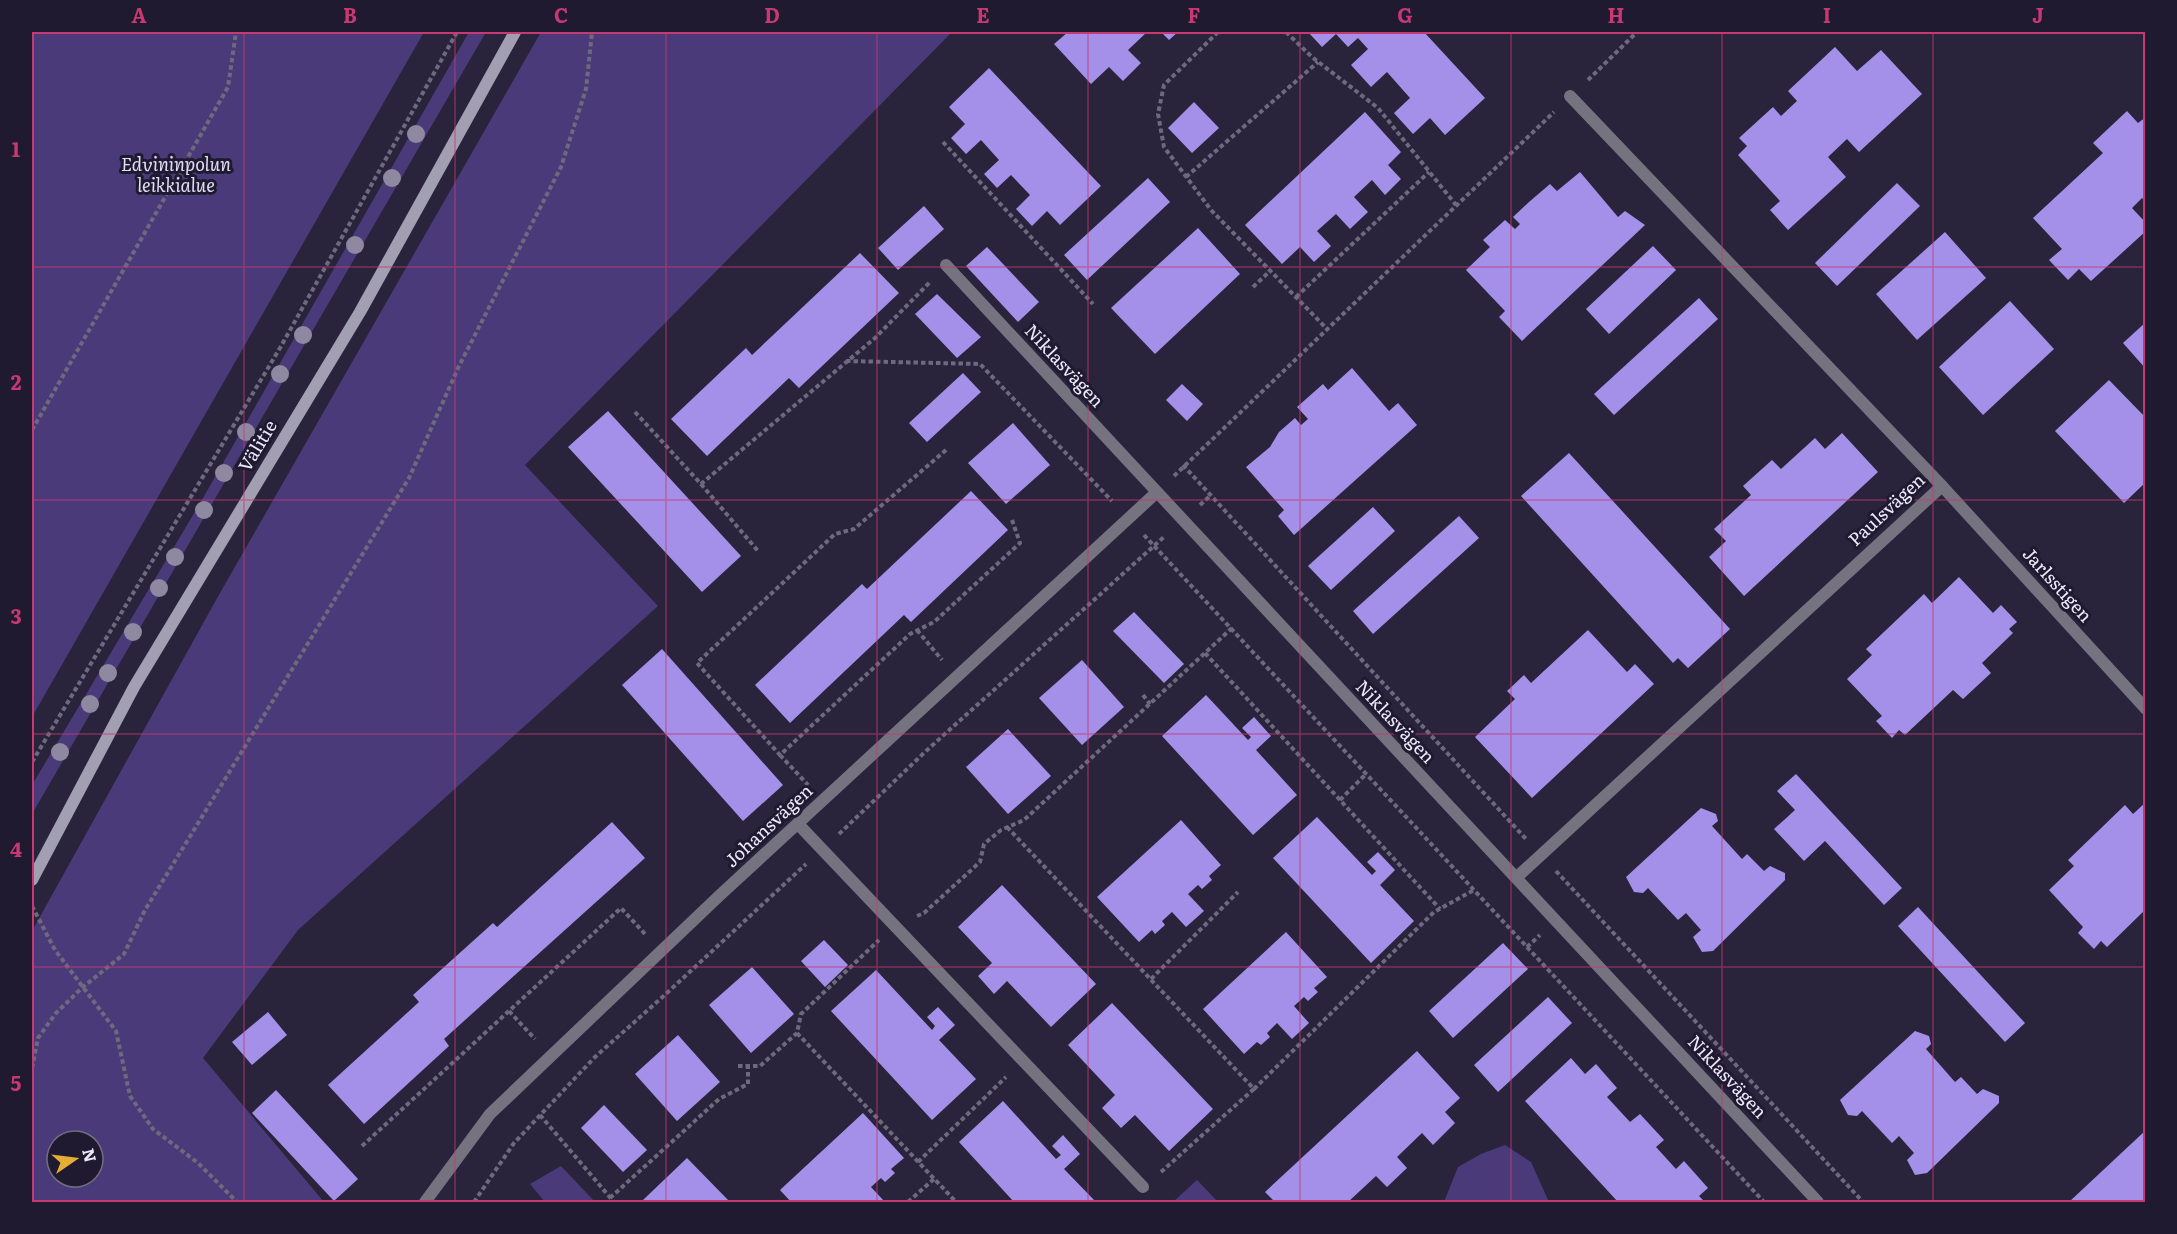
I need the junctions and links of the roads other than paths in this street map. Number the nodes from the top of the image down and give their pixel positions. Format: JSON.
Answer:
{"nodes":[{"id":1,"x":515,"y":32,"type":"edge"},
{"id":2,"x":1570,"y":96,"type":"road end"},
{"id":3,"x":946,"y":265,"type":"road end"},
{"id":4,"x":1942,"y":486,"type":"junction"},
{"id":5,"x":1156,"y":494,"type":"junction"},
{"id":6,"x":2145,"y":709,"type":"edge"},
{"id":7,"x":798,"y":824,"type":"junction"},
{"id":8,"x":1517,"y":877,"type":"junction"},
{"id":9,"x":32,"y":880,"type":"edge"},
{"id":10,"x":1143,"y":1187,"type":"road end"},
{"id":11,"x":424,"y":1203,"type":"edge"},
{"id":12,"x":1818,"y":1203,"type":"edge"}],
"edges":[{"from":1,"to":9,"type":"main road","name":"Välitie"},
{"from":2,"to":4,"type":"street","name":"Paulsvägen"},
{"from":3,"to":5,"type":"street","name":"Niklasvägen"},
{"from":4,"to":6,"type":"street","name":"Jarlsstigen"},
{"from":4,"to":8,"type":"street","name":"Paulsvägen"},
{"from":5,"to":7,"type":"street","name":"Johansvägen"},
{"from":5,"to":8,"type":"street","name":"Niklasvägen"},
{"from":7,"to":10,"type":"street"},
{"from":7,"to":11,"type":"street","name":"Johansvägen"},
{"from":8,"to":12,"type":"street","name":"Niklasvägen"}]}
